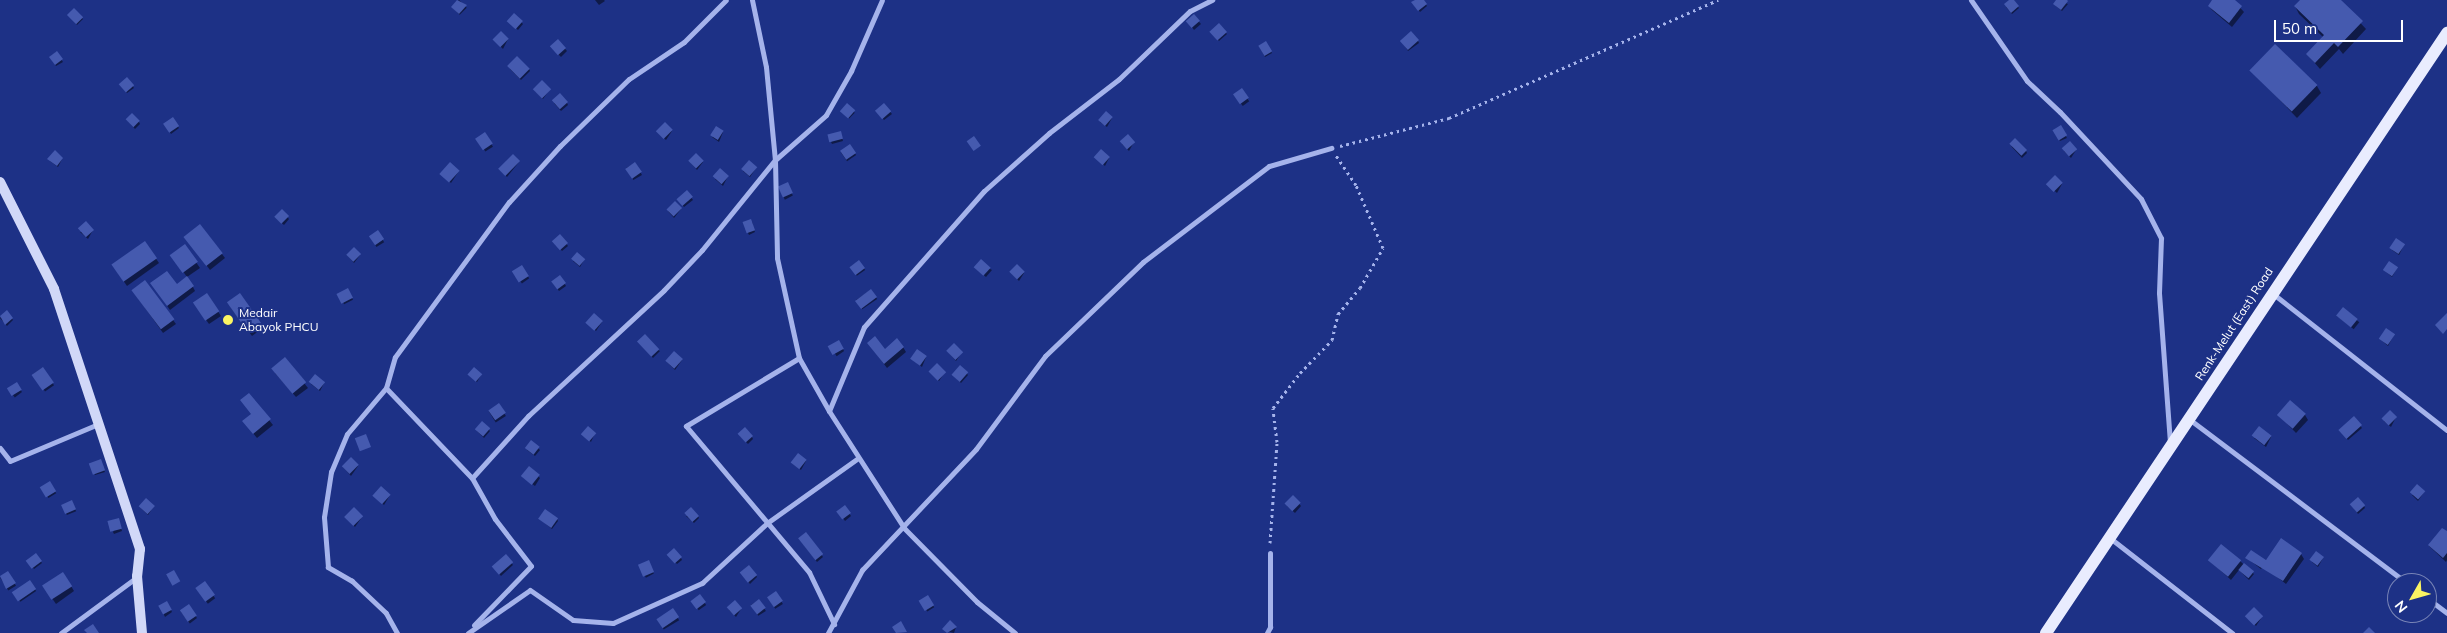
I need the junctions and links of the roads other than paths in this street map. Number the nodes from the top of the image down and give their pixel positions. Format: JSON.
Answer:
{"nodes":[{"id":1,"x":726,"y":0,"type":"edge"},
{"id":2,"x":752,"y":0,"type":"edge"},
{"id":3,"x":882,"y":0,"type":"edge"},
{"id":4,"x":1212,"y":0,"type":"edge"},
{"id":5,"x":1971,"y":0,"type":"edge"},
{"id":6,"x":2447,"y":33,"type":"edge"},
{"id":7,"x":1331,"y":148,"type":"road end"},
{"id":8,"x":775,"y":160,"type":"junction"},
{"id":9,"x":0,"y":182,"type":"edge"},
{"id":10,"x":2271,"y":292,"type":"junction"},
{"id":11,"x":799,"y":358,"type":"junction"},
{"id":12,"x":386,"y":388,"type":"junction"},
{"id":13,"x":829,"y":411,"type":"junction"},
{"id":14,"x":2188,"y":418,"type":"junction"},
{"id":15,"x":98,"y":424,"type":"junction"},
{"id":16,"x":2447,"y":430,"type":"edge"},
{"id":17,"x":2170,"y":445,"type":"junction"},
{"id":18,"x":0,"y":448,"type":"edge"},
{"id":19,"x":858,"y":458,"type":"junction"},
{"id":20,"x":472,"y":478,"type":"junction"},
{"id":21,"x":767,"y":523,"type":"junction"},
{"id":22,"x":904,"y":528,"type":"junction"},
{"id":23,"x":2109,"y":538,"type":"junction"},
{"id":24,"x":1270,"y":553,"type":"road end"},
{"id":25,"x":2394,"y":573,"type":"edge"},
{"id":26,"x":137,"y":576,"type":"junction"},
{"id":27,"x":834,"y":624,"type":"junction"},
{"id":28,"x":62,"y":633,"type":"edge"},
{"id":29,"x":142,"y":633,"type":"edge"},
{"id":30,"x":397,"y":633,"type":"edge"},
{"id":31,"x":467,"y":633,"type":"edge"},
{"id":32,"x":828,"y":633,"type":"edge"},
{"id":33,"x":1015,"y":633,"type":"edge"},
{"id":34,"x":1267,"y":633,"type":"edge"},
{"id":35,"x":2046,"y":633,"type":"edge"},
{"id":36,"x":2232,"y":633,"type":"edge"}],
"edges":[{"from":1,"to":12,"type":"street"},
{"from":2,"to":8,"type":"street"},
{"from":3,"to":8,"type":"street"},
{"from":4,"to":13,"type":"street"},
{"from":5,"to":17,"type":"street"},
{"from":6,"to":10,"type":"main road","name":"Renk-Melut (East) Road"},
{"from":7,"to":22,"type":"street"},
{"from":8,"to":11,"type":"street"},
{"from":8,"to":20,"type":"street"},
{"from":9,"to":15,"type":"street"},
{"from":10,"to":14,"type":"main road","name":"Renk-Melut (East) Road"},
{"from":10,"to":16,"type":"street"},
{"from":11,"to":13,"type":"street"},
{"from":11,"to":21,"type":"street"},
{"from":12,"to":20,"type":"street"},
{"from":12,"to":30,"type":"street"},
{"from":13,"to":19,"type":"street"},
{"from":14,"to":17,"type":"main road","name":"Renk-Melut (East) Road"},
{"from":14,"to":25,"type":"street"},
{"from":15,"to":18,"type":"street"},
{"from":15,"to":26,"type":"street"},
{"from":17,"to":23,"type":"main road","name":"Renk-Melut (East) Road"},
{"from":19,"to":21,"type":"street"},
{"from":19,"to":22,"type":"street"},
{"from":20,"to":31,"type":"street"},
{"from":21,"to":27,"type":"street"},
{"from":21,"to":31,"type":"street"},
{"from":22,"to":27,"type":"street"},
{"from":22,"to":33,"type":"street"},
{"from":23,"to":35,"type":"main road","name":"Renk-Melut (East) Road"},
{"from":23,"to":36,"type":"street"},
{"from":24,"to":34,"type":"street"},
{"from":26,"to":28,"type":"street"},
{"from":26,"to":29,"type":"street"},
{"from":27,"to":32,"type":"street"}]}
